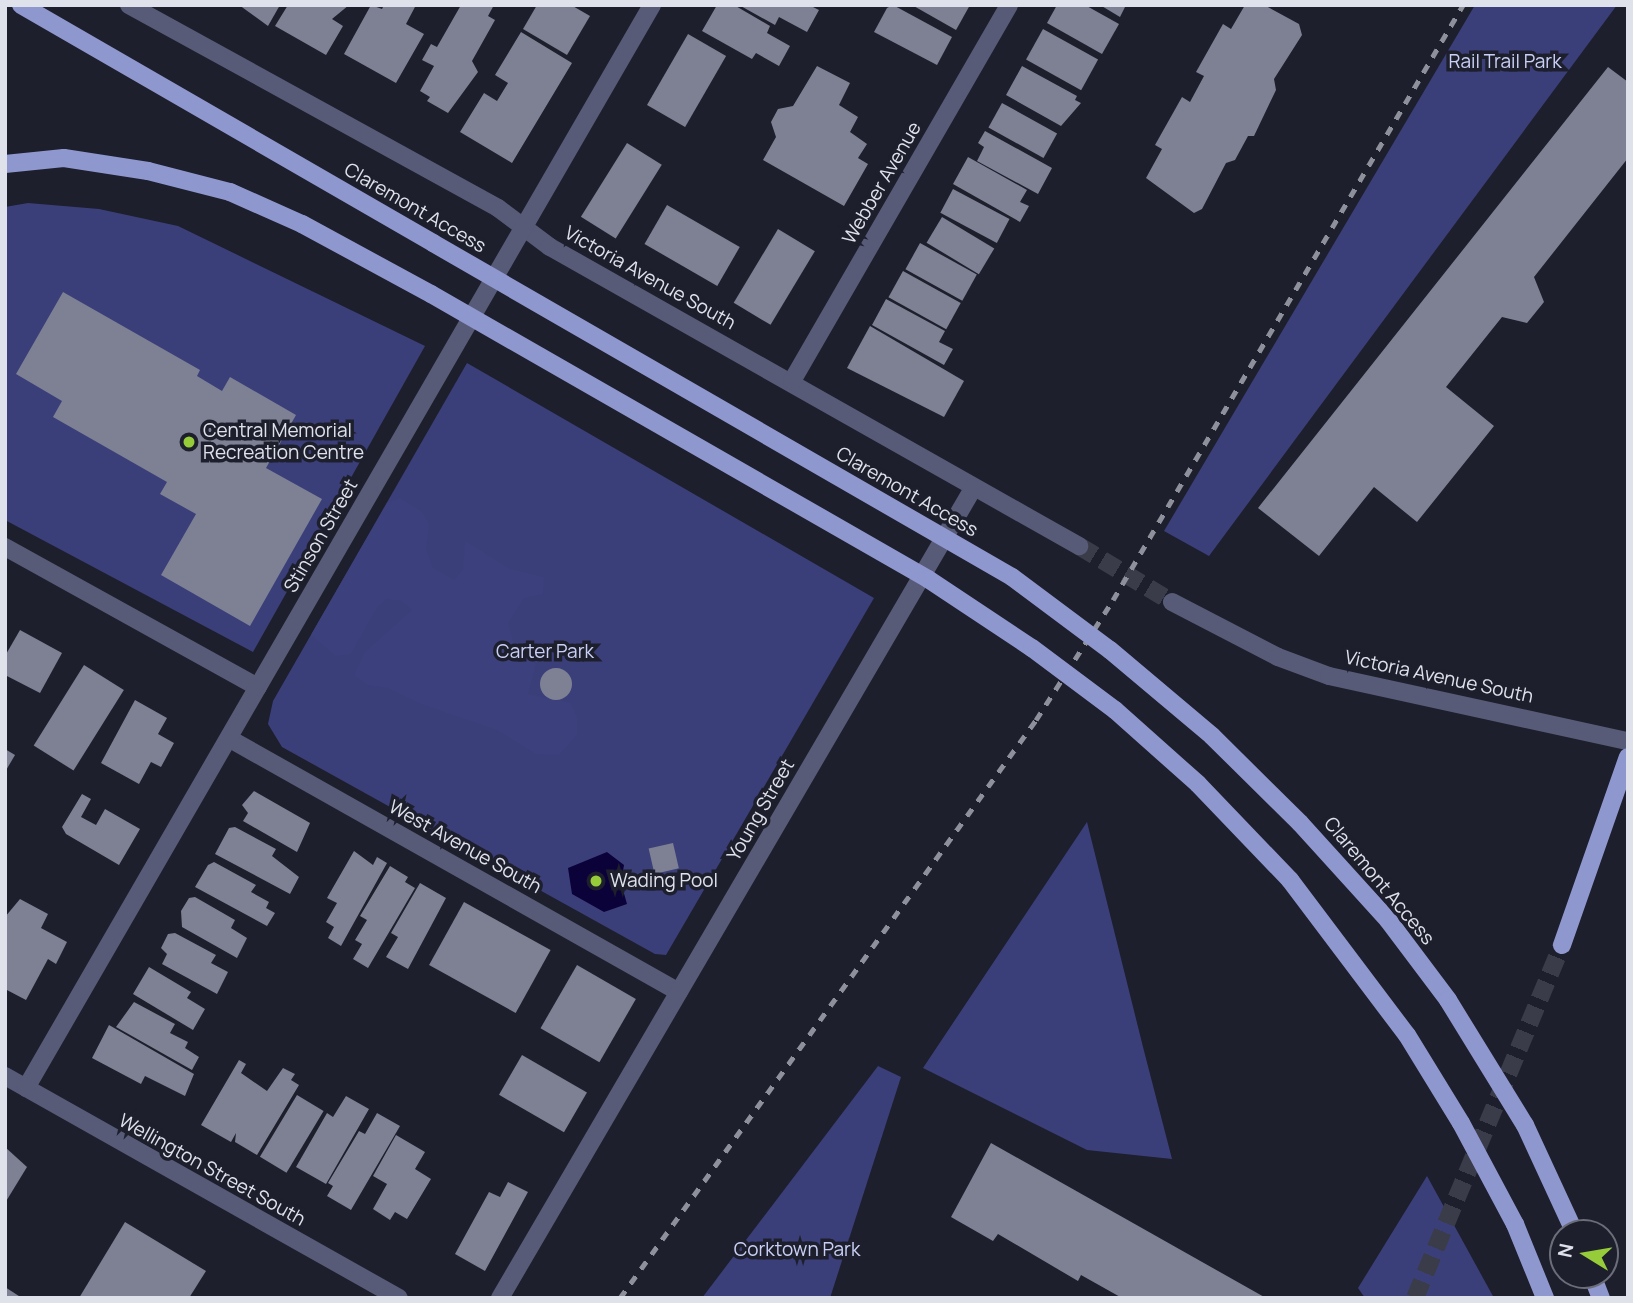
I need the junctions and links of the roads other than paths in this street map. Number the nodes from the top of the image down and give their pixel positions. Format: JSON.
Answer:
{"nodes":[{"id":1,"x":21,"y":5,"type":"edge"},
{"id":2,"x":129,"y":5,"type":"edge"},
{"id":3,"x":652,"y":5,"type":"edge"},
{"id":4,"x":1009,"y":5,"type":"edge"},
{"id":5,"x":5,"y":164,"type":"edge"},
{"id":6,"x":523,"y":223,"type":"junction"},
{"id":7,"x":792,"y":381,"type":"junction"},
{"id":8,"x":974,"y":487,"type":"junction"},
{"id":9,"x":1079,"y":546,"type":"tunnel mouth"},
{"id":10,"x":5,"y":547,"type":"edge"},
{"id":11,"x":1171,"y":603,"type":"tunnel mouth"},
{"id":12,"x":258,"y":687,"type":"junction"},
{"id":13,"x":230,"y":739,"type":"junction"},
{"id":14,"x":1628,"y":741,"type":"edge"},
{"id":15,"x":1628,"y":757,"type":"edge"},
{"id":16,"x":1562,"y":945,"type":"tunnel mouth"},
{"id":17,"x":679,"y":992,"type":"junction"},
{"id":18,"x":5,"y":1076,"type":"edge"},
{"id":19,"x":26,"y":1088,"type":"junction"},
{"id":20,"x":1569,"y":1219,"type":"edge"},
{"id":21,"x":399,"y":1298,"type":"edge"},
{"id":22,"x":500,"y":1298,"type":"edge"},
{"id":23,"x":1545,"y":1298,"type":"edge"}],
"edges":[{"from":1,"to":20,"type":"main road","name":"Claremont Access","bridge":true},
{"from":2,"to":6,"type":"street","name":"Victoria Avenue South"},
{"from":3,"to":6,"type":"street","name":"Stinson Street"},
{"from":4,"to":7,"type":"street","name":"Webber Avenue"},
{"from":5,"to":23,"type":"main road","bridge":true},
{"from":6,"to":7,"type":"street","name":"Victoria Avenue South"},
{"from":6,"to":12,"type":"street","name":"Stinson Street"},
{"from":7,"to":8,"type":"street","name":"Victoria Avenue South"},
{"from":8,"to":9,"type":"street","name":"Victoria Avenue South"},
{"from":8,"to":17,"type":"street","name":"Young Street"},
{"from":10,"to":12,"type":"street"},
{"from":11,"to":14,"type":"street","name":"Victoria Avenue South"},
{"from":12,"to":13,"type":"street","name":"Stinson Street"},
{"from":13,"to":17,"type":"street","name":"West Avenue South"},
{"from":13,"to":19,"type":"street","name":"Stinson Street"},
{"from":15,"to":16,"type":"main road"},
{"from":17,"to":22,"type":"street","name":"Young Street"},
{"from":18,"to":19,"type":"street","name":"Wellington Street South"},
{"from":19,"to":21,"type":"street","name":"Wellington Street South"}]}
